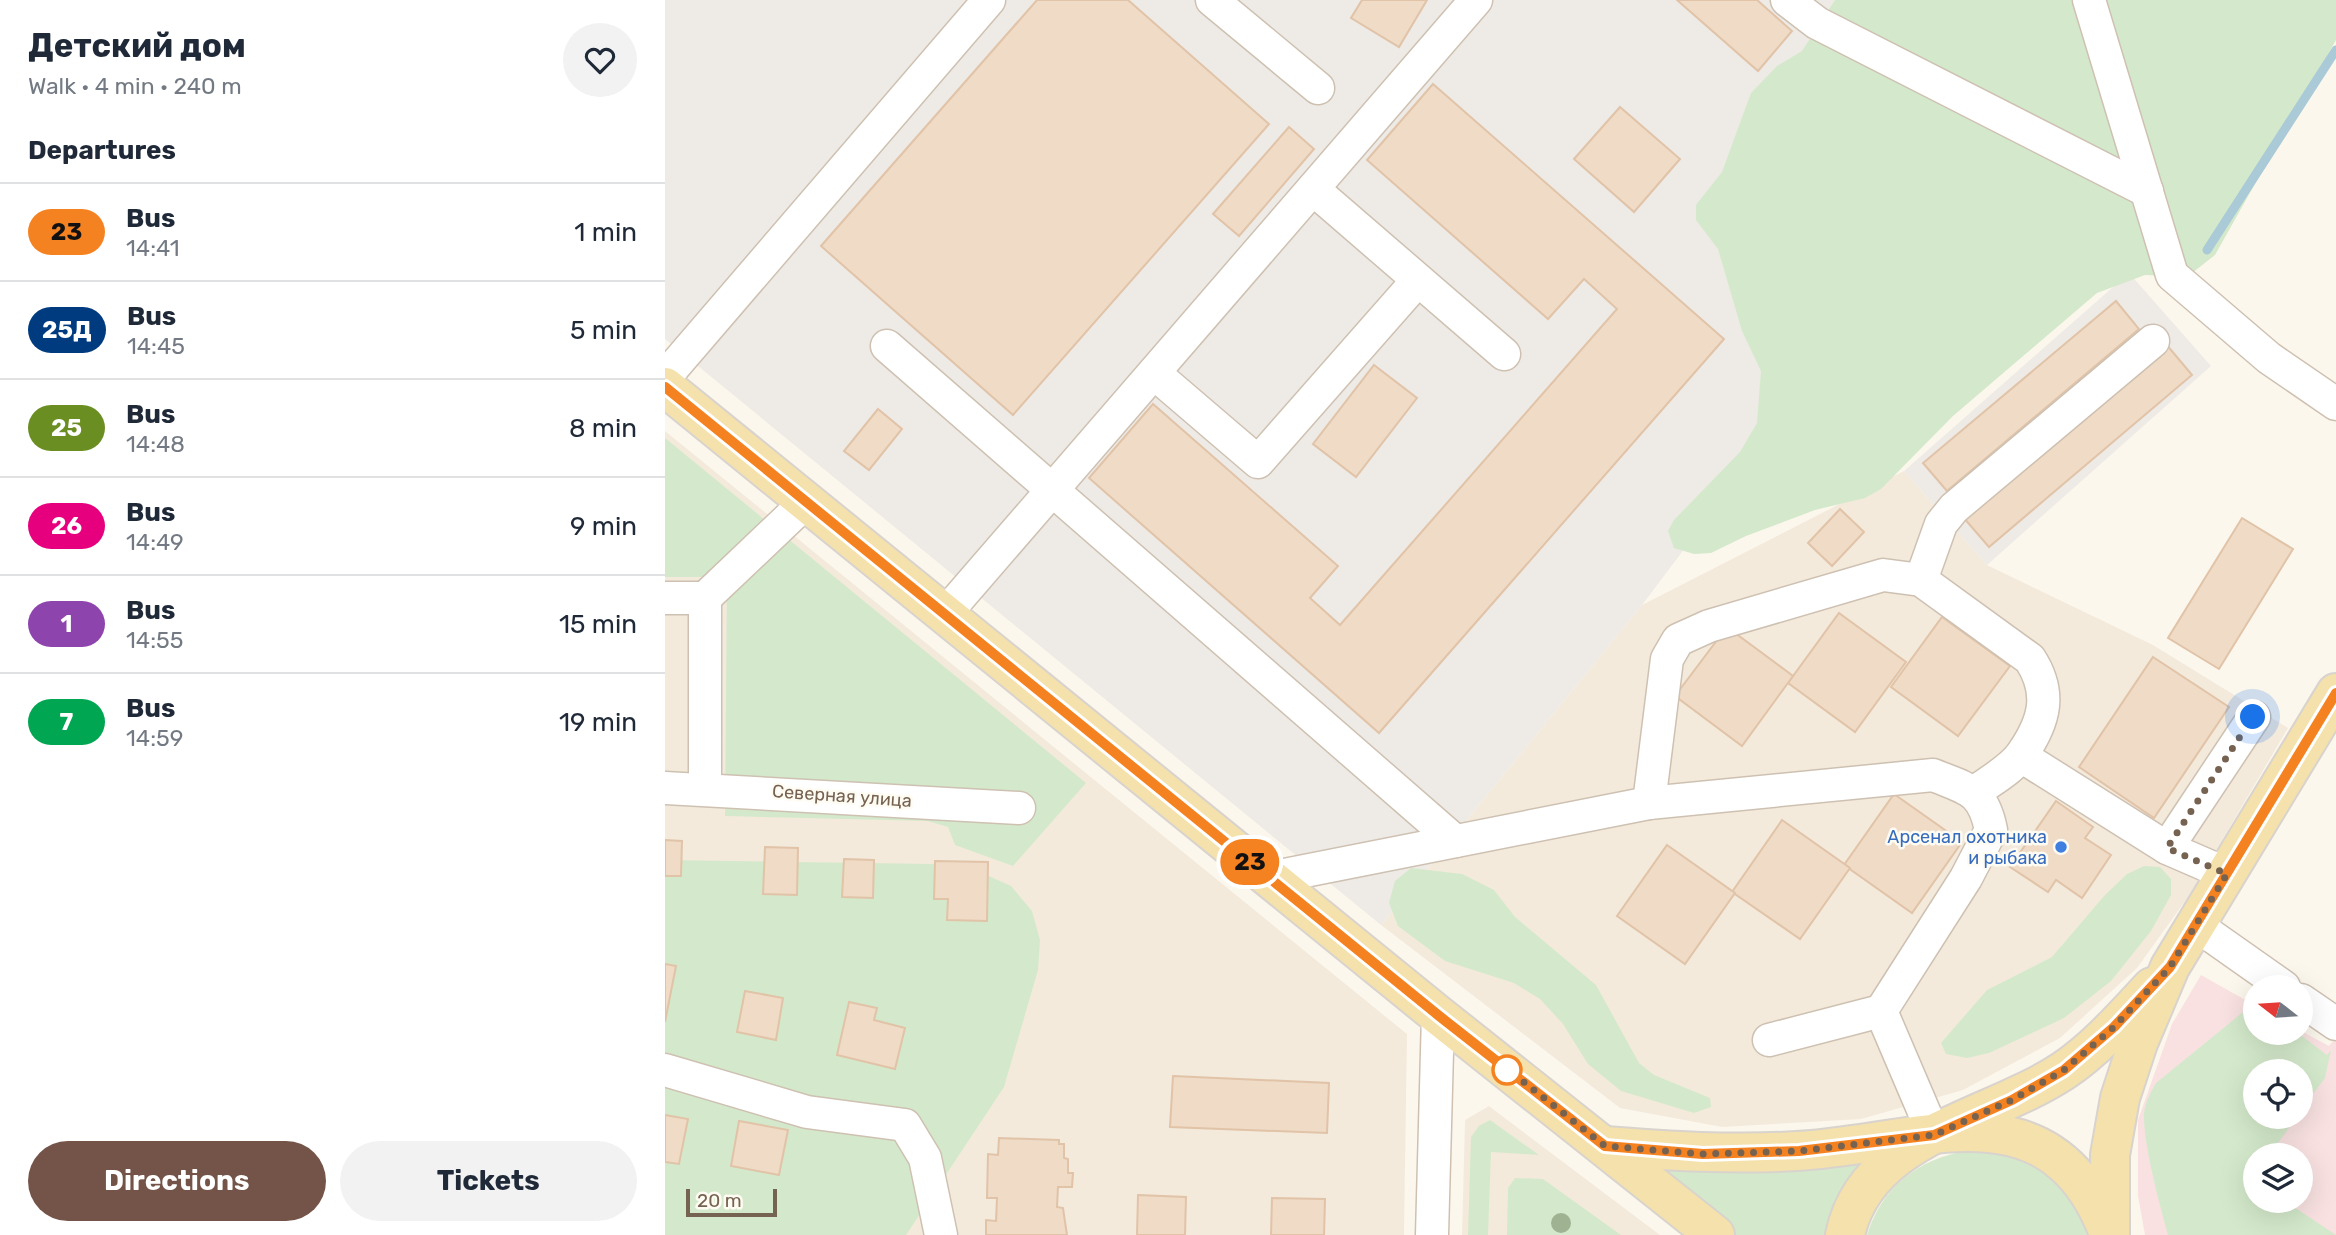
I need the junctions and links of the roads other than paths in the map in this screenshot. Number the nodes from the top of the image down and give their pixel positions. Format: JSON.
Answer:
{"nodes":[{"id":1,"x":989,"y":0,"type":"edge"},
{"id":2,"x":1212,"y":0,"type":"edge"},
{"id":3,"x":1476,"y":0,"type":"edge"},
{"id":4,"x":1787,"y":0,"type":"edge"},
{"id":5,"x":2089,"y":0,"type":"edge"},
{"id":6,"x":1318,"y":88,"type":"dead end"},
{"id":7,"x":1313,"y":189,"type":"junction"},
{"id":8,"x":2147,"y":191,"type":"junction"},
{"id":9,"x":1418,"y":280,"type":"junction"},
{"id":10,"x":2153,"y":341,"type":"dead end"},
{"id":11,"x":887,"y":346,"type":"dead end"},
{"id":12,"x":1504,"y":354,"type":"dead end"},
{"id":13,"x":1154,"y":373,"type":"junction"},
{"id":14,"x":665,"y":377,"type":"edge"},
{"id":15,"x":665,"y":387,"type":"edge"},
{"id":16,"x":2336,"y":404,"type":"edge"},
{"id":17,"x":1052,"y":490,"type":"junction"},
{"id":18,"x":806,"y":502,"type":"junction"},
{"id":19,"x":1921,"y":580,"type":"junction"},
{"id":20,"x":665,"y":598,"type":"edge"},
{"id":21,"x":705,"y":598,"type":"junction"},
{"id":22,"x":944,"y":614,"type":"junction"},
{"id":23,"x":2336,"y":693,"type":"edge"},
{"id":24,"x":2253,"y":717,"type":"dead end"},
{"id":25,"x":2021,"y":756,"type":"junction"},
{"id":26,"x":665,"y":788,"type":"edge"},
{"id":27,"x":705,"y":788,"type":"junction"},
{"id":28,"x":1975,"y":792,"type":"junction"},
{"id":29,"x":1649,"y":803,"type":"junction"},
{"id":30,"x":1019,"y":808,"type":"dead end"},
{"id":31,"x":1455,"y":841,"type":"junction"},
{"id":32,"x":2167,"y":848,"type":"junction"},
{"id":33,"x":2227,"y":874,"type":"junction"},
{"id":34,"x":1269,"y":878,"type":"junction"},
{"id":35,"x":2196,"y":925,"type":"junction"},
{"id":36,"x":2170,"y":967,"type":"junction"},
{"id":37,"x":2267,"y":975,"type":"edge"},
{"id":38,"x":2313,"y":1008,"type":"edge"},
{"id":39,"x":1881,"y":1011,"type":"junction"},
{"id":40,"x":1438,"y":1015,"type":"junction"},
{"id":41,"x":2336,"y":1024,"type":"edge"},
{"id":42,"x":1769,"y":1040,"type":"dead end"},
{"id":43,"x":665,"y":1070,"type":"edge"},
{"id":44,"x":1934,"y":1135,"type":"junction"},
{"id":45,"x":1605,"y":1146,"type":"junction"},
{"id":46,"x":941,"y":1235,"type":"edge"},
{"id":47,"x":1432,"y":1235,"type":"edge"},
{"id":48,"x":1715,"y":1235,"type":"edge"},
{"id":49,"x":1845,"y":1235,"type":"edge"},
{"id":50,"x":2110,"y":1235,"type":"edge"}],
"edges":[{"from":1,"to":14,"type":"street"},
{"from":2,"to":6,"type":"street"},
{"from":3,"to":7,"type":"street"},
{"from":4,"to":8,"type":"street"},
{"from":5,"to":8,"type":"street"},
{"from":7,"to":9,"type":"street"},
{"from":7,"to":13,"type":"street"},
{"from":8,"to":16,"type":"street"},
{"from":9,"to":12,"type":"street"},
{"from":9,"to":13,"type":"street"},
{"from":10,"to":19,"type":"street"},
{"from":11,"to":17,"type":"street"},
{"from":13,"to":17,"type":"street"},
{"from":15,"to":18,"type":"main road"},
{"from":17,"to":22,"type":"street"},
{"from":17,"to":31,"type":"street"},
{"from":18,"to":21,"type":"street"},
{"from":18,"to":22,"type":"main road"},
{"from":19,"to":25,"type":"street"},
{"from":19,"to":29,"type":"street"},
{"from":20,"to":21,"type":"street"},
{"from":21,"to":27,"type":"street"},
{"from":22,"to":34,"type":"main road"},
{"from":23,"to":33,"type":"main road"},
{"from":24,"to":32,"type":"street"},
{"from":25,"to":28,"type":"street"},
{"from":25,"to":32,"type":"street"},
{"from":26,"to":27,"type":"street","name":"Северная улица"},
{"from":27,"to":30,"type":"street","name":"Северная улица"},
{"from":28,"to":29,"type":"street"},
{"from":28,"to":39,"type":"street"},
{"from":29,"to":31,"type":"street"},
{"from":31,"to":34,"type":"street"},
{"from":32,"to":33,"type":"street"},
{"from":33,"to":35,"type":"main road"},
{"from":34,"to":40,"type":"main road"},
{"from":35,"to":36,"type":"main road"},
{"from":35,"to":37,"type":"street"},
{"from":36,"to":44,"type":"main road"},
{"from":36,"to":50,"type":"main road"},
{"from":38,"to":41,"type":"street"},
{"from":39,"to":42,"type":"street"},
{"from":39,"to":44,"type":"street"},
{"from":40,"to":45,"type":"main road"},
{"from":40,"to":47,"type":"street"},
{"from":43,"to":46,"type":"street"},
{"from":44,"to":45,"type":"main road"},
{"from":44,"to":49,"type":"main road"},
{"from":44,"to":50,"type":"main road"},
{"from":45,"to":48,"type":"main road"}]}
